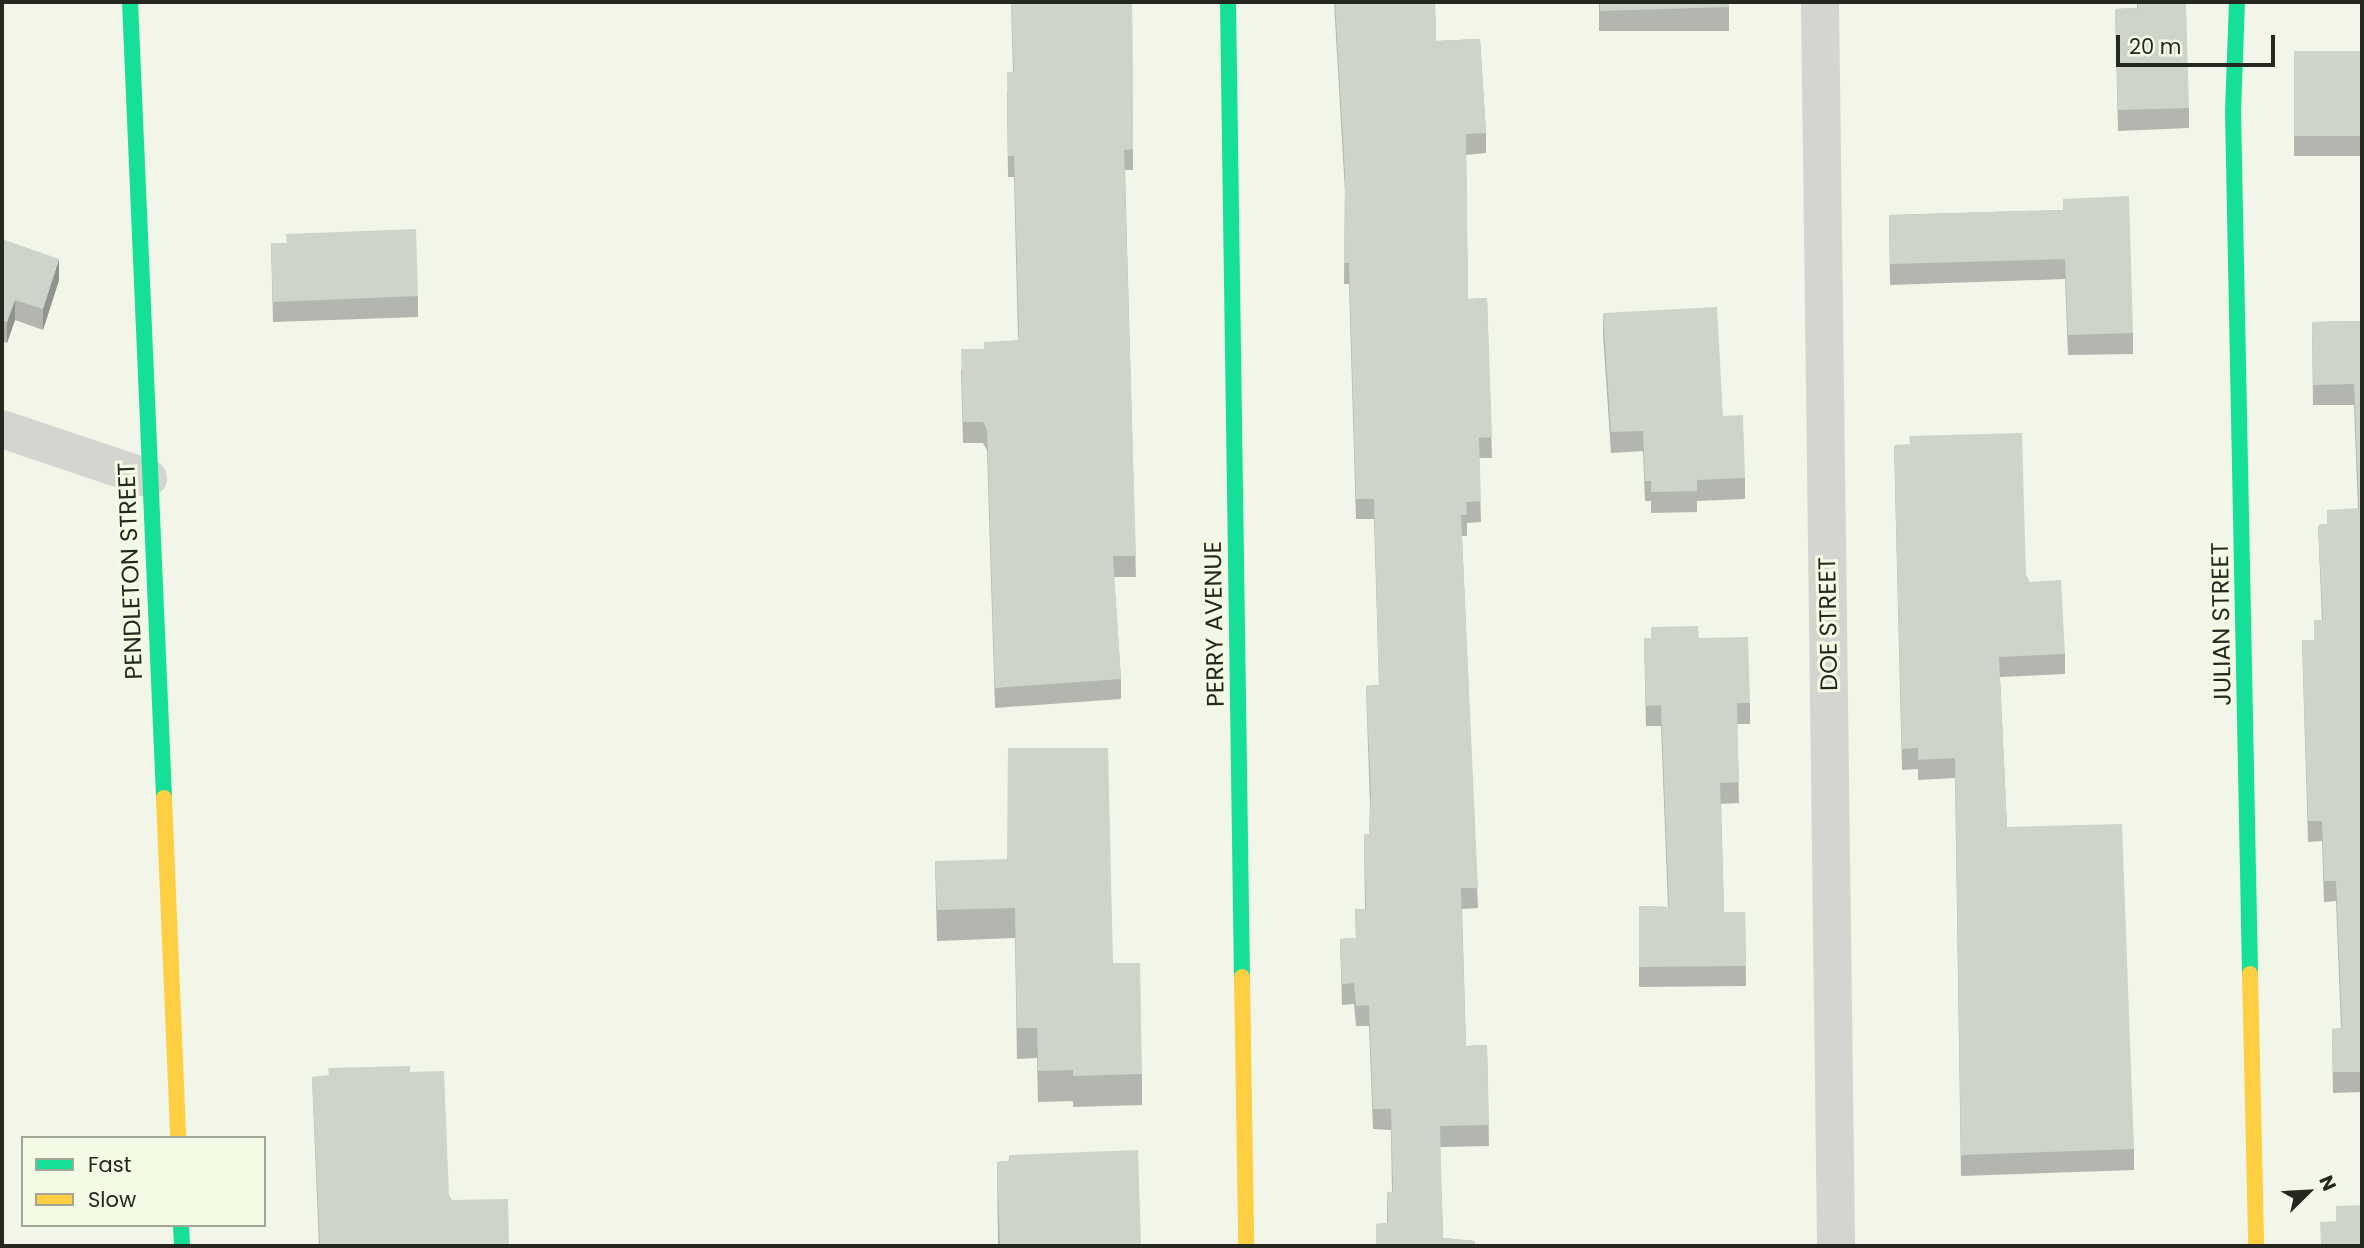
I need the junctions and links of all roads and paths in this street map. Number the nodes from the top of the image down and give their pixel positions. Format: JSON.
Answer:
{"nodes":[{"id":1,"x":130,"y":2,"type":"edge"},
{"id":2,"x":1228,"y":2,"type":"edge"},
{"id":3,"x":1820,"y":2,"type":"edge"},
{"id":4,"x":2237,"y":2,"type":"edge"},
{"id":5,"x":2,"y":429,"type":"edge"},
{"id":6,"x":148,"y":478,"type":"junction"},
{"id":7,"x":177,"y":1136,"type":"edge"},
{"id":8,"x":181,"y":1227,"type":"edge"},
{"id":9,"x":182,"y":1246,"type":"edge"},
{"id":10,"x":1246,"y":1246,"type":"edge"},
{"id":11,"x":1836,"y":1246,"type":"edge"},
{"id":12,"x":2256,"y":1246,"type":"edge"}],
"edges":[{"from":1,"to":6,"type":"street","name":"PENDLETON STREET"},
{"from":2,"to":10,"type":"street","name":"PERRY AVENUE"},
{"from":3,"to":11,"type":"street","name":"DOE STREET"},
{"from":4,"to":12,"type":"street","name":"JULIAN STREET"},
{"from":5,"to":6,"type":"street"},
{"from":6,"to":7,"type":"street","name":"PENDLETON STREET"},
{"from":8,"to":9,"type":"street"}]}
